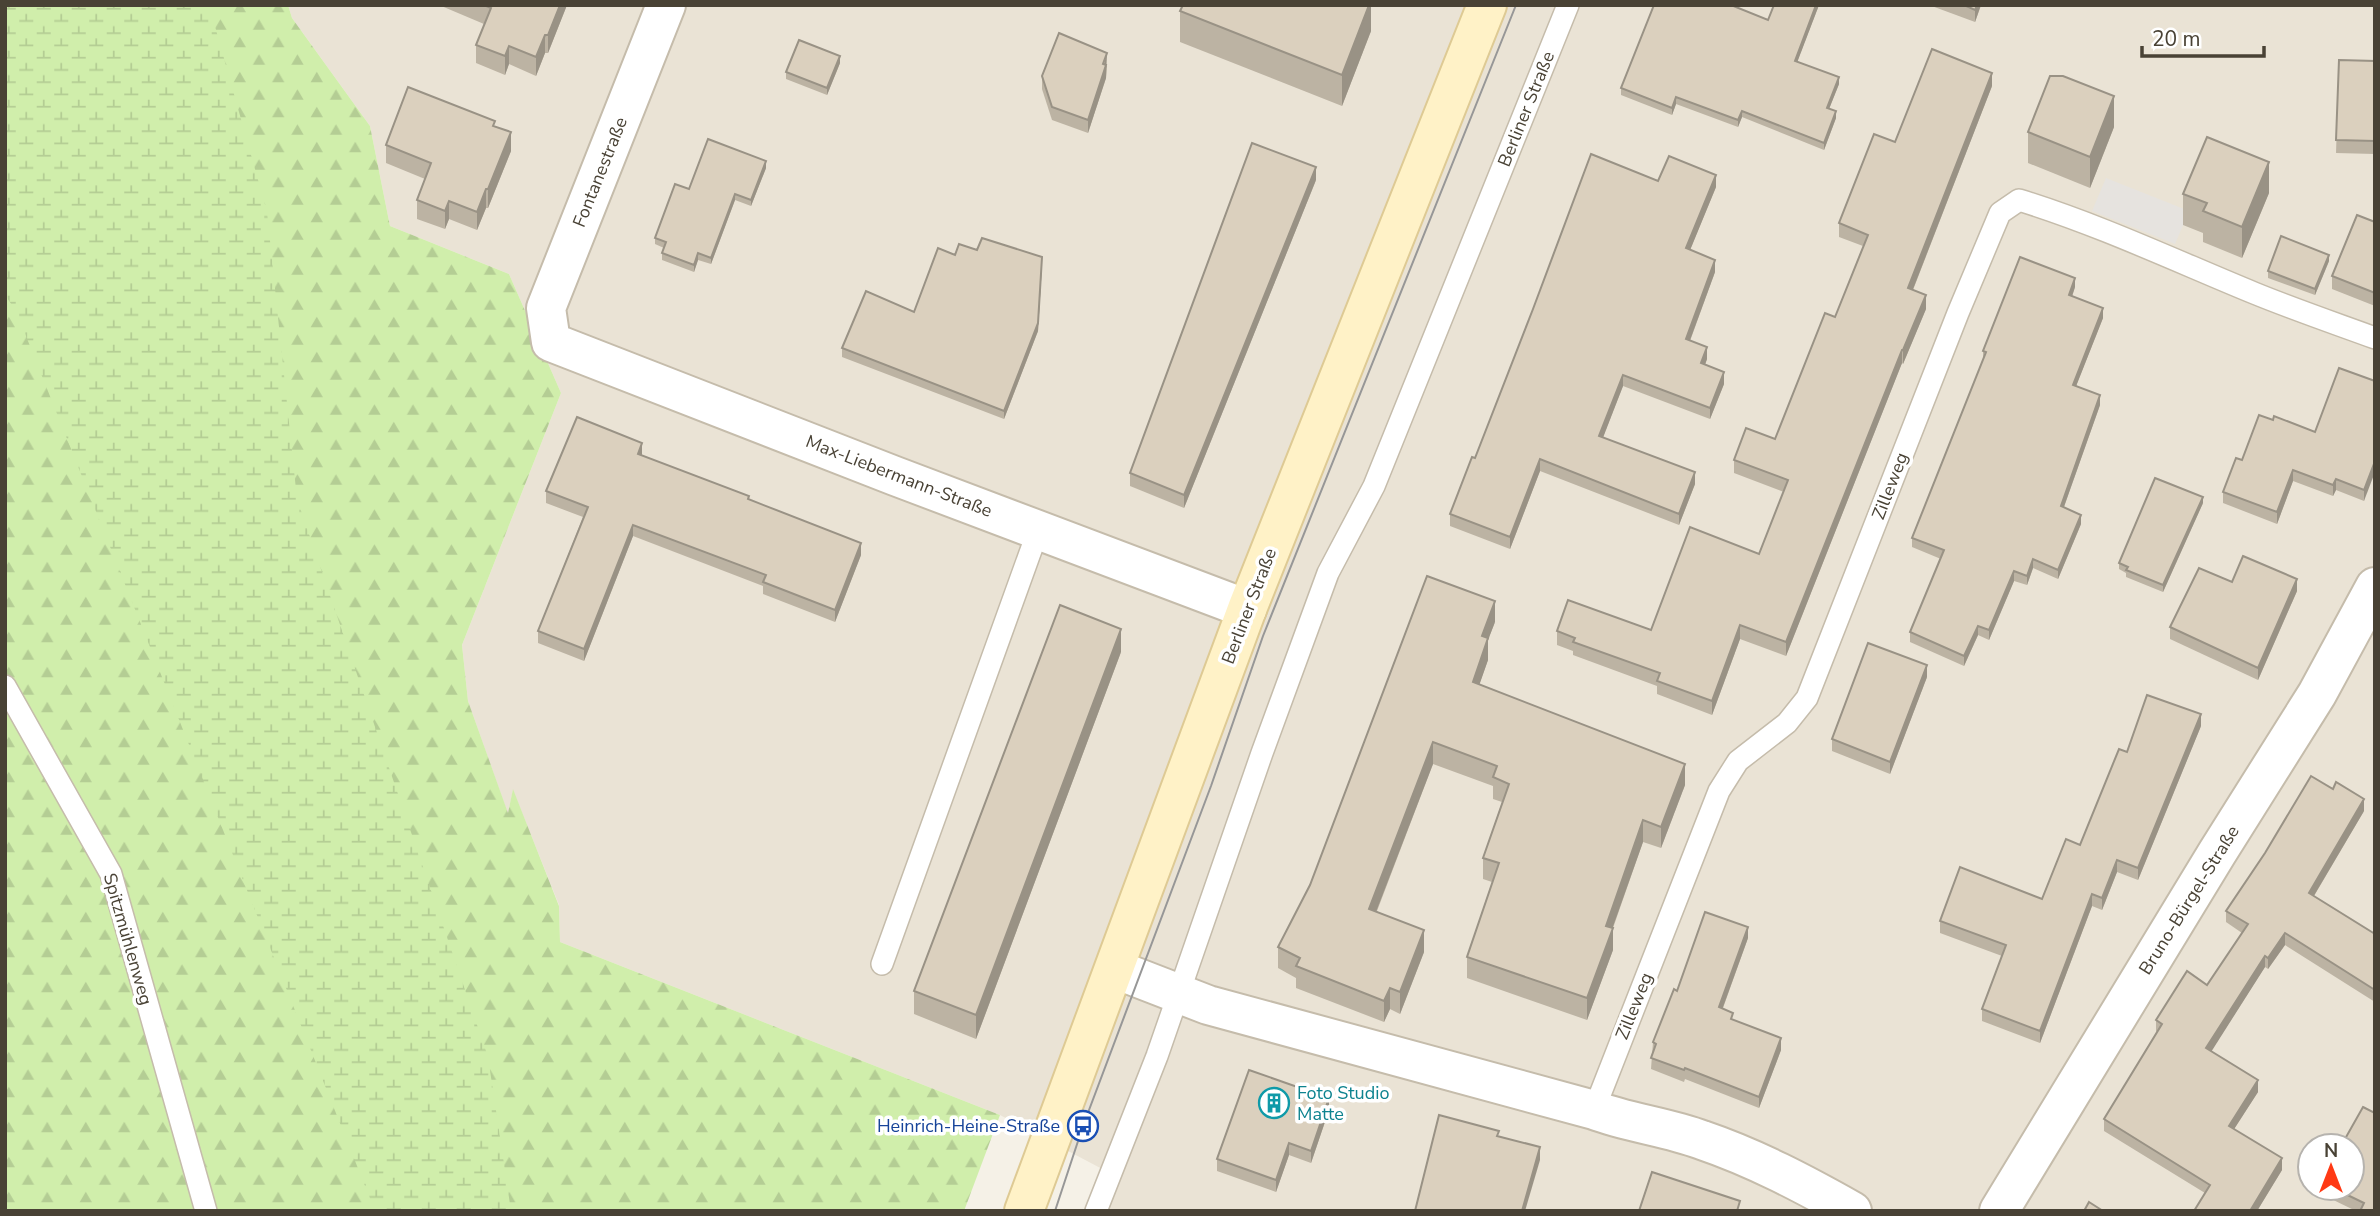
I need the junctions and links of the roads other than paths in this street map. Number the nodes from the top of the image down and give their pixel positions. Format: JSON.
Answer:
{"nodes":[{"id":1,"x":666,"y":5,"type":"edge"},
{"id":2,"x":1487,"y":5,"type":"edge"},
{"id":3,"x":1568,"y":5,"type":"edge"},
{"id":4,"x":2375,"y":338,"type":"edge"},
{"id":5,"x":551,"y":342,"type":"joint"},
{"id":6,"x":1039,"y":528,"type":"junction"},
{"id":7,"x":2375,"y":587,"type":"edge"},
{"id":8,"x":1247,"y":609,"type":"junction"},
{"id":9,"x":5,"y":686,"type":"edge"},
{"id":10,"x":882,"y":964,"type":"dead end"},
{"id":11,"x":1115,"y":969,"type":"junction"},
{"id":12,"x":1179,"y":994,"type":"junction"},
{"id":13,"x":1594,"y":1110,"type":"junction"},
{"id":14,"x":206,"y":1211,"type":"edge"},
{"id":15,"x":1024,"y":1211,"type":"edge"},
{"id":16,"x":1096,"y":1211,"type":"edge"},
{"id":17,"x":1852,"y":1211,"type":"edge"},
{"id":18,"x":1998,"y":1211,"type":"edge"}],
"edges":[{"from":1,"to":5,"type":"street","name":"Fontanestraße"},
{"from":2,"to":8,"type":"street","name":"Berliner Straße"},
{"from":3,"to":12,"type":"lane","name":"Berliner Straße"},
{"from":4,"to":13,"type":"lane","name":"Zilleweg"},
{"from":5,"to":6,"type":"street","name":"Max-Liebermann-Straße"},
{"from":6,"to":8,"type":"street","name":"Max-Liebermann-Straße"},
{"from":6,"to":10,"type":"lane"},
{"from":7,"to":18,"type":"street","name":"Bruno-Bürgel-Straße"},
{"from":8,"to":11,"type":"street","name":"Berliner Straße"},
{"from":9,"to":14,"type":"lane","name":"Spitzmühlenweg"},
{"from":11,"to":12,"type":"street"},
{"from":11,"to":15,"type":"street","name":"Berliner Straße"},
{"from":12,"to":13,"type":"street"},
{"from":12,"to":16,"type":"lane","name":"Berliner Straße"},
{"from":13,"to":17,"type":"street"}]}
